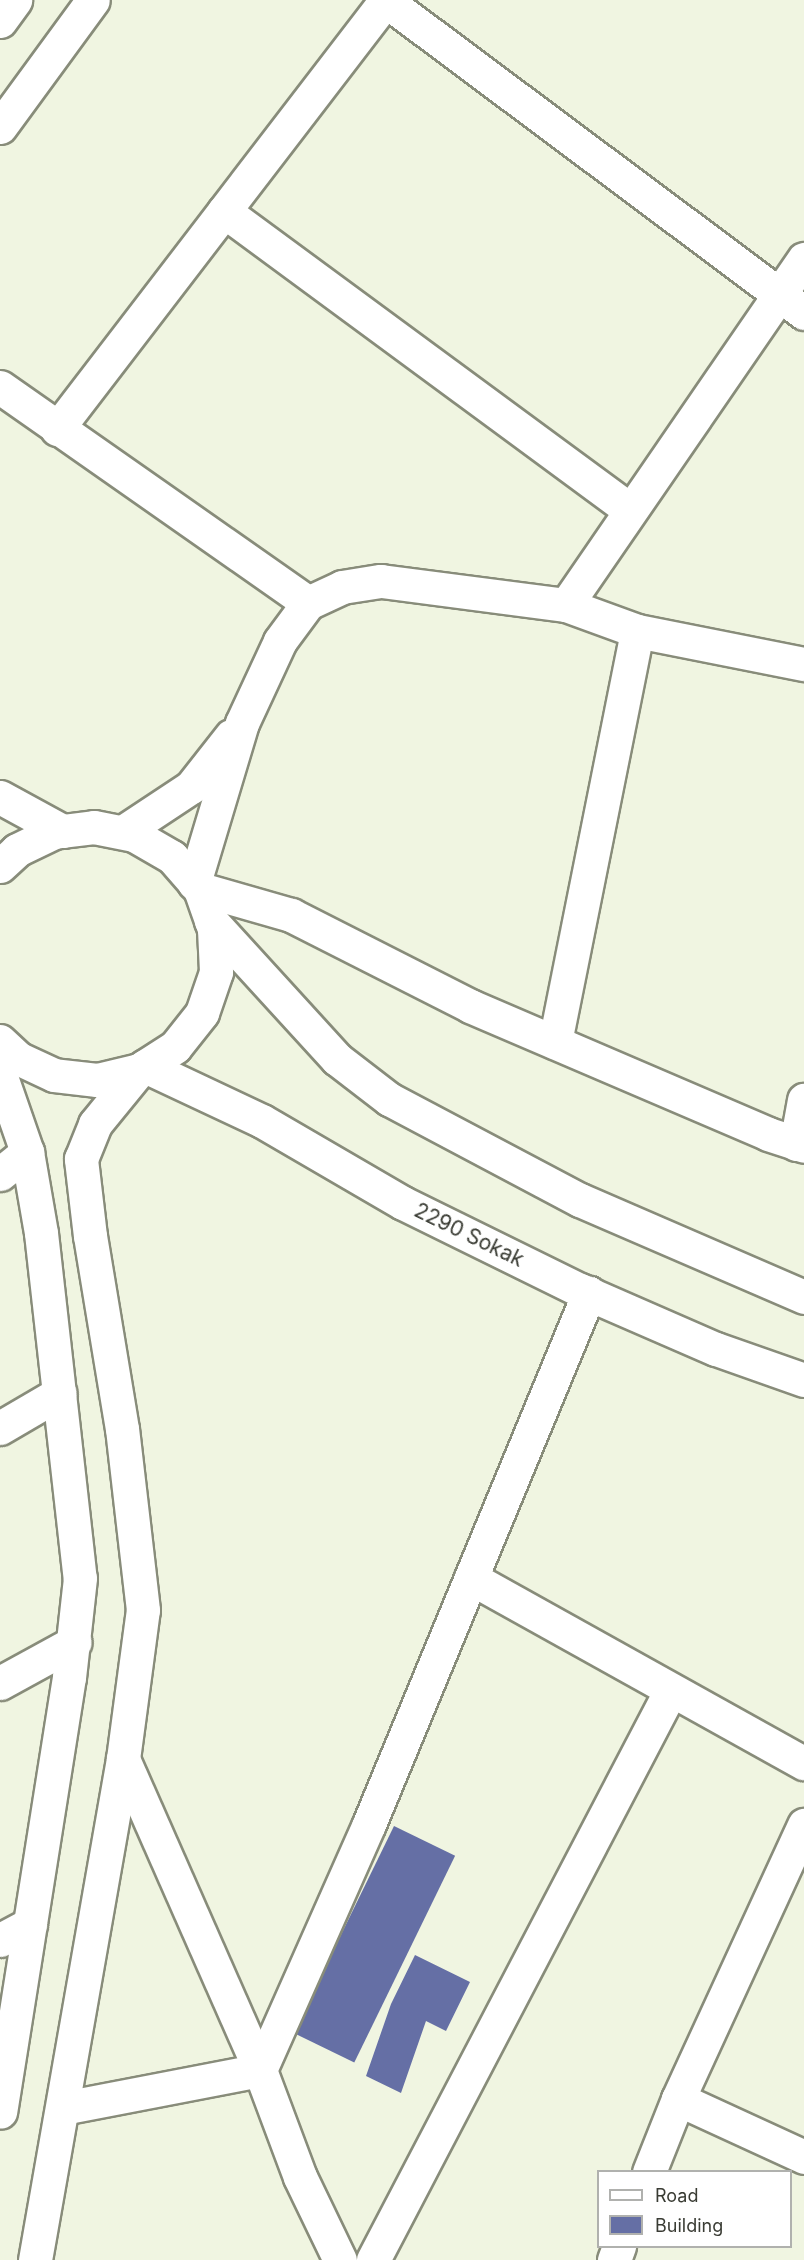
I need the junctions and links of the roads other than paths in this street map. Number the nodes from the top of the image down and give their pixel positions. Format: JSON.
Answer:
{"nodes":[{"id":1,"x":15,"y":0,"type":"edge"},
{"id":2,"x":93,"y":0,"type":"edge"},
{"id":3,"x":385,"y":0,"type":"edge"},
{"id":4,"x":0,"y":21,"type":"edge"},
{"id":5,"x":0,"y":127,"type":"edge"},
{"id":6,"x":224,"y":211,"type":"junction"},
{"id":7,"x":804,"y":259,"type":"edge"},
{"id":8,"x":792,"y":304,"type":"edge"},
{"id":9,"x":0,"y":387,"type":"edge"},
{"id":10,"x":57,"y":429,"type":"junction"},
{"id":11,"x":630,"y":510,"type":"junction"},
{"id":12,"x":308,"y":603,"type":"junction"},
{"id":13,"x":566,"y":605,"type":"junction"},
{"id":14,"x":637,"y":631,"type":"junction"},
{"id":15,"x":804,"y":664,"type":"edge"},
{"id":16,"x":242,"y":723,"type":"junction"},
{"id":17,"x":0,"y":797,"type":"edge"},
{"id":18,"x":62,"y":831,"type":"junction"},
{"id":19,"x":123,"y":832,"type":"junction"},
{"id":20,"x":0,"y":866,"type":"edge"},
{"id":21,"x":197,"y":886,"type":"junction"},
{"id":22,"x":211,"y":921,"type":"junction"},
{"id":23,"x":0,"y":1041,"type":"edge"},
{"id":24,"x":555,"y":1042,"type":"junction"},
{"id":25,"x":142,"y":1068,"type":"junction"},
{"id":26,"x":0,"y":1074,"type":"edge"},
{"id":27,"x":804,"y":1100,"type":"edge"},
{"id":28,"x":800,"y":1145,"type":"edge"},
{"id":29,"x":27,"y":1152,"type":"junction"},
{"id":30,"x":0,"y":1174,"type":"edge"},
{"id":31,"x":589,"y":1293,"type":"junction"},
{"id":32,"x":804,"y":1297,"type":"edge"},
{"id":33,"x":804,"y":1380,"type":"edge"},
{"id":34,"x":60,"y":1393,"type":"junction"},
{"id":35,"x":0,"y":1428,"type":"edge"},
{"id":36,"x":471,"y":1578,"type":"junction"},
{"id":37,"x":75,"y":1642,"type":"junction"},
{"id":38,"x":0,"y":1683,"type":"edge"},
{"id":39,"x":671,"y":1690,"type":"junction"},
{"id":40,"x":123,"y":1759,"type":"junction"},
{"id":41,"x":804,"y":1763,"type":"edge"},
{"id":42,"x":804,"y":1824,"type":"edge"},
{"id":43,"x":30,"y":1924,"type":"junction"},
{"id":44,"x":0,"y":1940,"type":"edge"},
{"id":45,"x":260,"y":2070,"type":"junction"},
{"id":46,"x":678,"y":2099,"type":"junction"},
{"id":47,"x":63,"y":2108,"type":"junction"},
{"id":48,"x":0,"y":2112,"type":"edge"},
{"id":49,"x":804,"y":2157,"type":"edge"},
{"id":50,"x":650,"y":2170,"type":"edge"},
{"id":51,"x":35,"y":2260,"type":"edge"},
{"id":52,"x":340,"y":2260,"type":"edge"},
{"id":53,"x":373,"y":2260,"type":"edge"}],
"edges":[{"from":1,"to":4,"type":"street"},
{"from":2,"to":5,"type":"street"},
{"from":3,"to":6,"type":"street"},
{"from":3,"to":8,"type":"street"},
{"from":6,"to":10,"type":"street"},
{"from":6,"to":11,"type":"street"},
{"from":7,"to":8,"type":"street"},
{"from":8,"to":11,"type":"street"},
{"from":9,"to":10,"type":"street"},
{"from":10,"to":12,"type":"street"},
{"from":11,"to":13,"type":"street"},
{"from":12,"to":13,"type":"street"},
{"from":12,"to":16,"type":"street"},
{"from":13,"to":14,"type":"street"},
{"from":14,"to":15,"type":"street"},
{"from":14,"to":24,"type":"street"},
{"from":16,"to":19,"type":"street"},
{"from":16,"to":21,"type":"street"},
{"from":17,"to":18,"type":"street"},
{"from":18,"to":19,"type":"street"},
{"from":18,"to":20,"type":"street"},
{"from":19,"to":21,"type":"street"},
{"from":21,"to":22,"type":"street"},
{"from":21,"to":24,"type":"street"},
{"from":22,"to":25,"type":"street"},
{"from":22,"to":32,"type":"street"},
{"from":23,"to":25,"type":"street"},
{"from":24,"to":28,"type":"street"},
{"from":25,"to":31,"type":"street","name":"2290 Sokak"},
{"from":25,"to":40,"type":"street"},
{"from":26,"to":29,"type":"street"},
{"from":27,"to":28,"type":"street"},
{"from":29,"to":30,"type":"street"},
{"from":29,"to":34,"type":"street"},
{"from":31,"to":33,"type":"street","name":"2290 Sokak"},
{"from":31,"to":36,"type":"street"},
{"from":34,"to":35,"type":"street"},
{"from":34,"to":37,"type":"street"},
{"from":36,"to":39,"type":"street"},
{"from":36,"to":45,"type":"street"},
{"from":37,"to":38,"type":"street"},
{"from":37,"to":43,"type":"street"},
{"from":39,"to":41,"type":"street"},
{"from":39,"to":53,"type":"street"},
{"from":40,"to":45,"type":"street"},
{"from":40,"to":47,"type":"street"},
{"from":42,"to":46,"type":"street"},
{"from":43,"to":44,"type":"street"},
{"from":43,"to":48,"type":"street"},
{"from":45,"to":47,"type":"street"},
{"from":45,"to":52,"type":"street"},
{"from":46,"to":49,"type":"street"},
{"from":46,"to":50,"type":"street"},
{"from":47,"to":51,"type":"street"}]}
